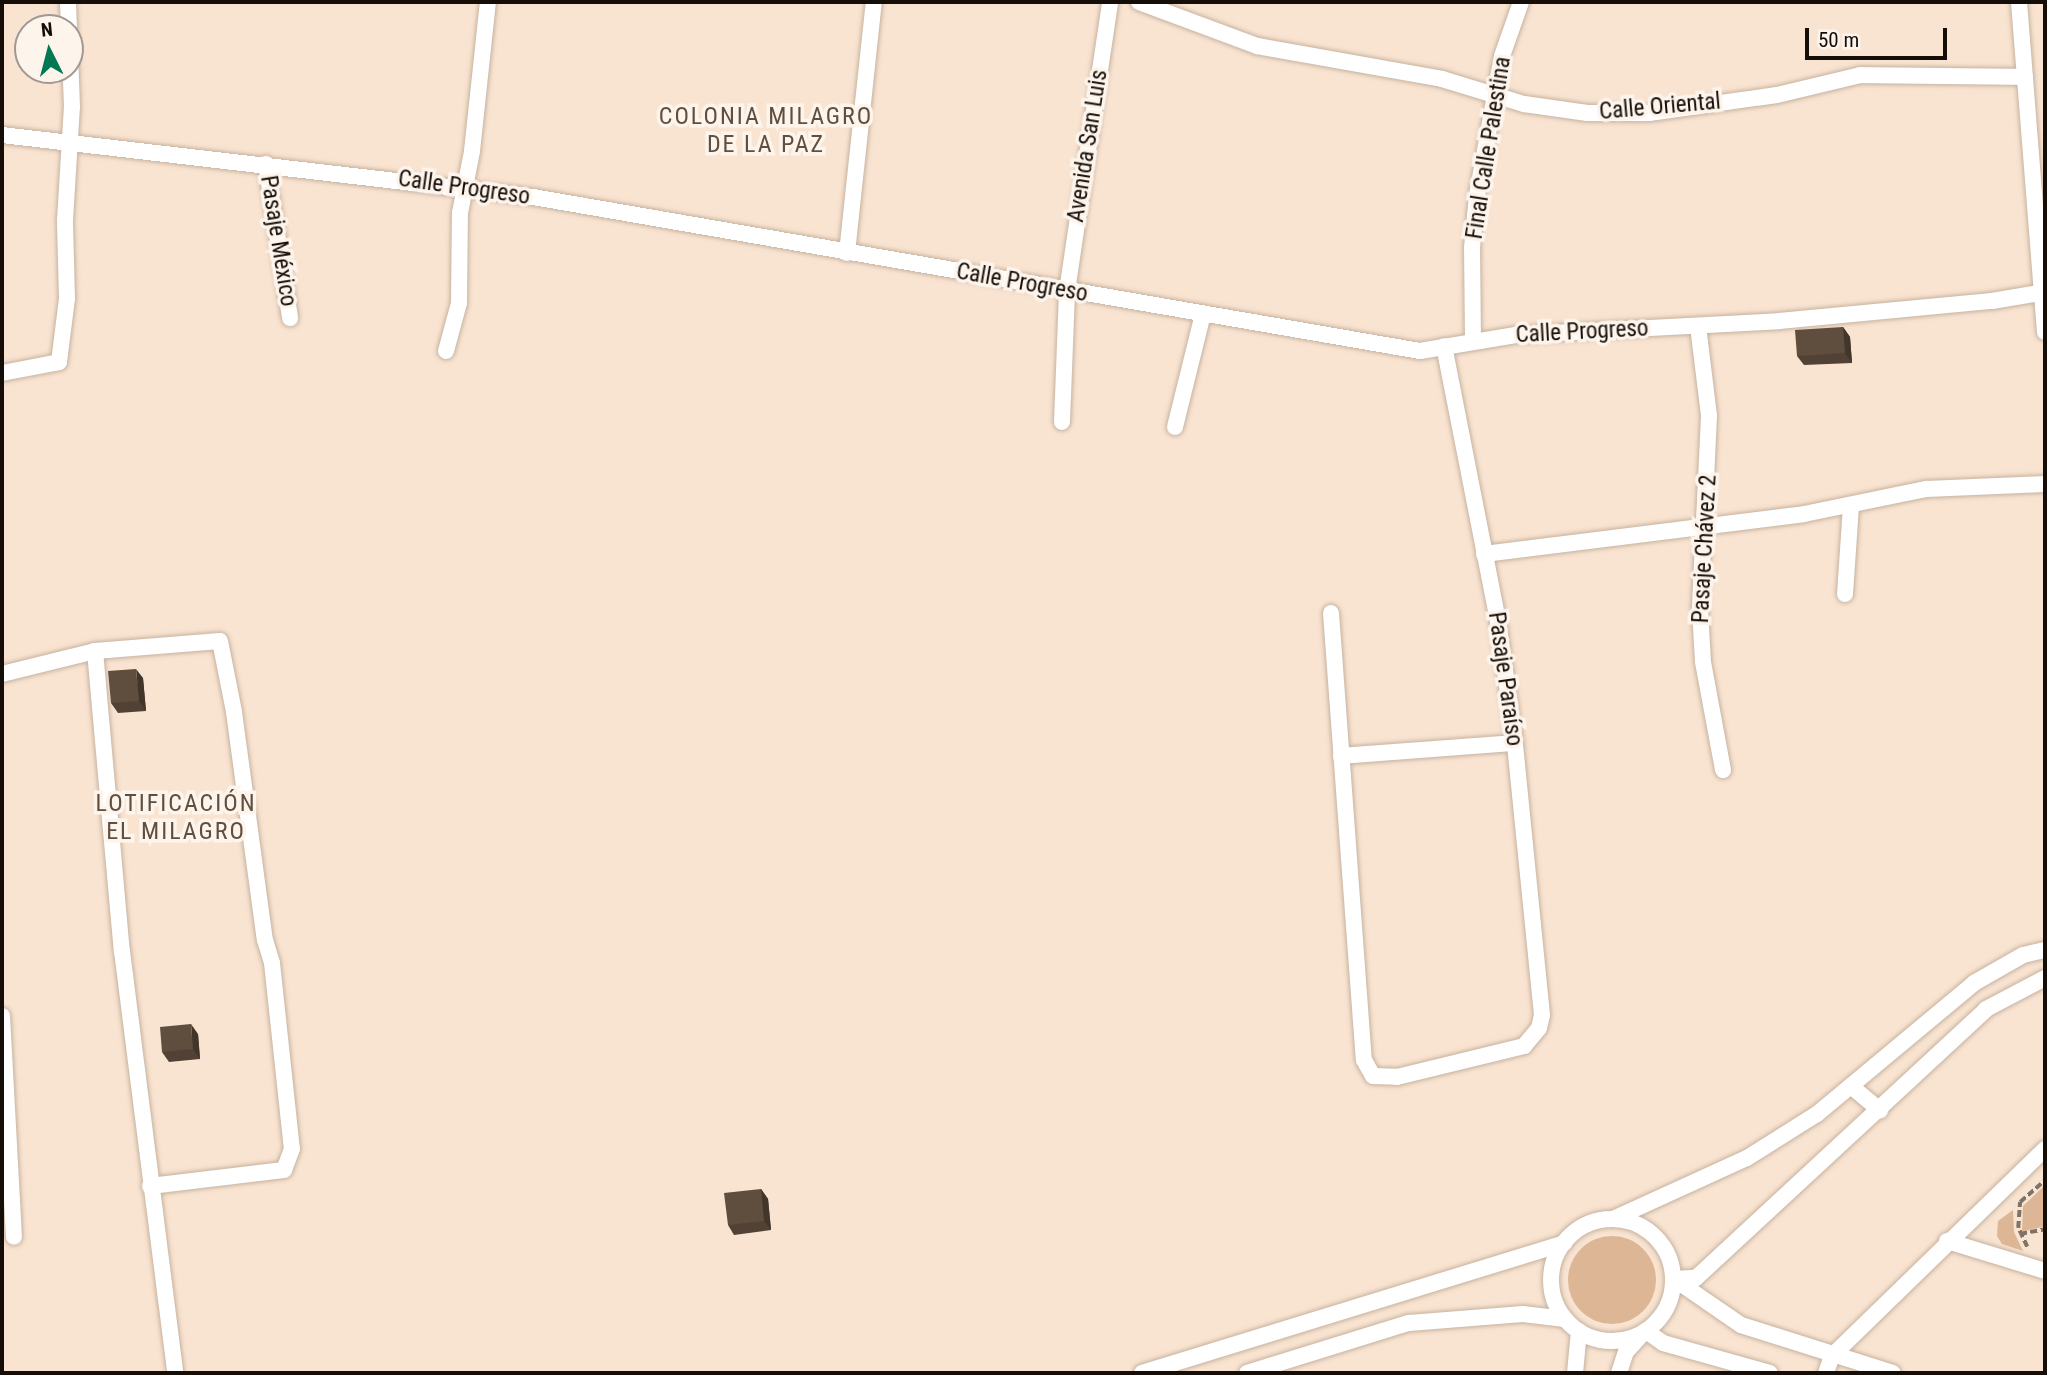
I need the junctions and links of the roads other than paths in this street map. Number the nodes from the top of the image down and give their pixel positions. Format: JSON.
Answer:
{"nodes":[{"id":1,"x":68,"y":2,"type":"edge"},
{"id":2,"x":488,"y":2,"type":"edge"},
{"id":3,"x":874,"y":2,"type":"edge"},
{"id":4,"x":1110,"y":2,"type":"edge"},
{"id":5,"x":1139,"y":2,"type":"edge"},
{"id":6,"x":1521,"y":2,"type":"edge"},
{"id":7,"x":2019,"y":2,"type":"edge"},
{"id":8,"x":2025,"y":77,"type":"junction"},
{"id":9,"x":1495,"y":96,"type":"junction"},
{"id":10,"x":2,"y":135,"type":"edge"},
{"id":11,"x":69,"y":143,"type":"junction"},
{"id":12,"x":266,"y":164,"type":"junction"},
{"id":13,"x":465,"y":187,"type":"junction"},
{"id":14,"x":847,"y":253,"type":"junction"},
{"id":15,"x":1067,"y":291,"type":"junction"},
{"id":16,"x":2044,"y":293,"type":"edge"},
{"id":17,"x":1203,"y":314,"type":"junction"},
{"id":18,"x":290,"y":318,"type":"dead end"},
{"id":19,"x":1698,"y":326,"type":"junction"},
{"id":20,"x":2045,"y":332,"type":"edge"},
{"id":21,"x":1473,"y":340,"type":"junction"},
{"id":22,"x":1444,"y":346,"type":"junction"},
{"id":23,"x":446,"y":351,"type":"dead end"},
{"id":24,"x":2,"y":373,"type":"edge"},
{"id":25,"x":1062,"y":422,"type":"dead end"},
{"id":26,"x":1175,"y":427,"type":"dead end"},
{"id":27,"x":2045,"y":484,"type":"edge"},
{"id":28,"x":1851,"y":505,"type":"junction"},
{"id":29,"x":1705,"y":528,"type":"junction"},
{"id":30,"x":1484,"y":554,"type":"junction"},
{"id":31,"x":1845,"y":594,"type":"dead end"},
{"id":32,"x":1331,"y":613,"type":"dead end"},
{"id":33,"x":95,"y":651,"type":"junction"},
{"id":34,"x":2,"y":674,"type":"edge"},
{"id":35,"x":1515,"y":743,"type":"junction"},
{"id":36,"x":1341,"y":756,"type":"junction"},
{"id":37,"x":1723,"y":770,"type":"dead end"},
{"id":38,"x":2045,"y":950,"type":"edge"},
{"id":39,"x":2045,"y":978,"type":"edge"},
{"id":40,"x":2,"y":1016,"type":"edge"},
{"id":41,"x":1851,"y":1086,"type":"junction"},
{"id":42,"x":1880,"y":1111,"type":"junction"},
{"id":43,"x":2045,"y":1149,"type":"edge"},
{"id":44,"x":150,"y":1186,"type":"junction"},
{"id":45,"x":1614,"y":1219,"type":"junction"},
{"id":46,"x":14,"y":1237,"type":"dead end"},
{"id":47,"x":1947,"y":1241,"type":"junction"},
{"id":48,"x":1563,"y":1243,"type":"junction"},
{"id":49,"x":2045,"y":1271,"type":"edge"},
{"id":50,"x":1674,"y":1279,"type":"junction"},
{"id":51,"x":1565,"y":1319,"type":"junction"},
{"id":52,"x":1579,"y":1331,"type":"junction"},
{"id":53,"x":1644,"y":1332,"type":"junction"},
{"id":54,"x":1832,"y":1356,"type":"junction"},
{"id":55,"x":175,"y":1373,"type":"edge"},
{"id":56,"x":1142,"y":1373,"type":"edge"},
{"id":57,"x":1247,"y":1373,"type":"edge"},
{"id":58,"x":1575,"y":1373,"type":"edge"},
{"id":59,"x":1619,"y":1373,"type":"edge"},
{"id":60,"x":1770,"y":1373,"type":"edge"},
{"id":61,"x":1826,"y":1373,"type":"edge"},
{"id":62,"x":1893,"y":1373,"type":"edge"}],
"edges":[{"from":1,"to":11,"type":"street"},
{"from":2,"to":13,"type":"street"},
{"from":3,"to":14,"type":"street"},
{"from":4,"to":15,"type":"street","name":"Avenida San Luis"},
{"from":5,"to":9,"type":"street","name":"Calle Oriental"},
{"from":6,"to":9,"type":"street","name":"Final Calle Palestina"},
{"from":7,"to":8,"type":"street"},
{"from":8,"to":9,"type":"street","name":"Calle Oriental"},
{"from":8,"to":16,"type":"street"},
{"from":9,"to":21,"type":"street","name":"Final Calle Palestina"},
{"from":10,"to":11,"type":"street","name":"Calle Progreso"},
{"from":11,"to":12,"type":"street","name":"Calle Progreso"},
{"from":11,"to":24,"type":"street"},
{"from":12,"to":13,"type":"street","name":"Calle Progreso"},
{"from":12,"to":18,"type":"street","name":"Pasaje México"},
{"from":13,"to":14,"type":"street","name":"Calle Progreso"},
{"from":13,"to":23,"type":"street"},
{"from":14,"to":15,"type":"street","name":"Calle Progreso"},
{"from":15,"to":17,"type":"street","name":"Calle Progreso"},
{"from":15,"to":25,"type":"street","name":"Avenida San Luis"},
{"from":16,"to":19,"type":"street","name":"Calle Progreso"},
{"from":16,"to":20,"type":"street"},
{"from":17,"to":22,"type":"street","name":"Calle Progreso"},
{"from":17,"to":26,"type":"street"},
{"from":19,"to":21,"type":"street","name":"Calle Progreso"},
{"from":19,"to":29,"type":"street","name":"Pasaje Chávez 2"},
{"from":21,"to":22,"type":"street","name":"Calle Progreso"},
{"from":22,"to":30,"type":"street","name":"Pasaje Paraíso"},
{"from":27,"to":28,"type":"street"},
{"from":28,"to":29,"type":"street"},
{"from":28,"to":31,"type":"street"},
{"from":29,"to":30,"type":"street"},
{"from":29,"to":37,"type":"street","name":"Pasaje Chávez 2"},
{"from":30,"to":35,"type":"street","name":"Pasaje Paraíso"},
{"from":32,"to":36,"type":"street"},
{"from":33,"to":34,"type":"street"},
{"from":33,"to":44,"type":"street"},
{"from":33,"to":44,"type":"street"},
{"from":35,"to":36,"type":"street"},
{"from":35,"to":36,"type":"street","name":"Pasaje Paraíso"},
{"from":38,"to":41,"type":"street"},
{"from":39,"to":42,"type":"street"},
{"from":40,"to":46,"type":"street"},
{"from":41,"to":42,"type":"street"},
{"from":41,"to":45,"type":"street"},
{"from":42,"to":50,"type":"street"},
{"from":43,"to":47,"type":"street"},
{"from":44,"to":55,"type":"street"},
{"from":45,"to":48,"type":"street"},
{"from":45,"to":50,"type":"street"},
{"from":47,"to":49,"type":"street"},
{"from":47,"to":54,"type":"street"},
{"from":48,"to":51,"type":"street"},
{"from":48,"to":56,"type":"street"},
{"from":50,"to":53,"type":"street"},
{"from":50,"to":54,"type":"street"},
{"from":51,"to":52,"type":"street"},
{"from":51,"to":57,"type":"street"},
{"from":52,"to":53,"type":"street"},
{"from":52,"to":58,"type":"street"},
{"from":53,"to":59,"type":"street"},
{"from":53,"to":60,"type":"street"},
{"from":54,"to":61,"type":"street"},
{"from":54,"to":62,"type":"street"}]}
